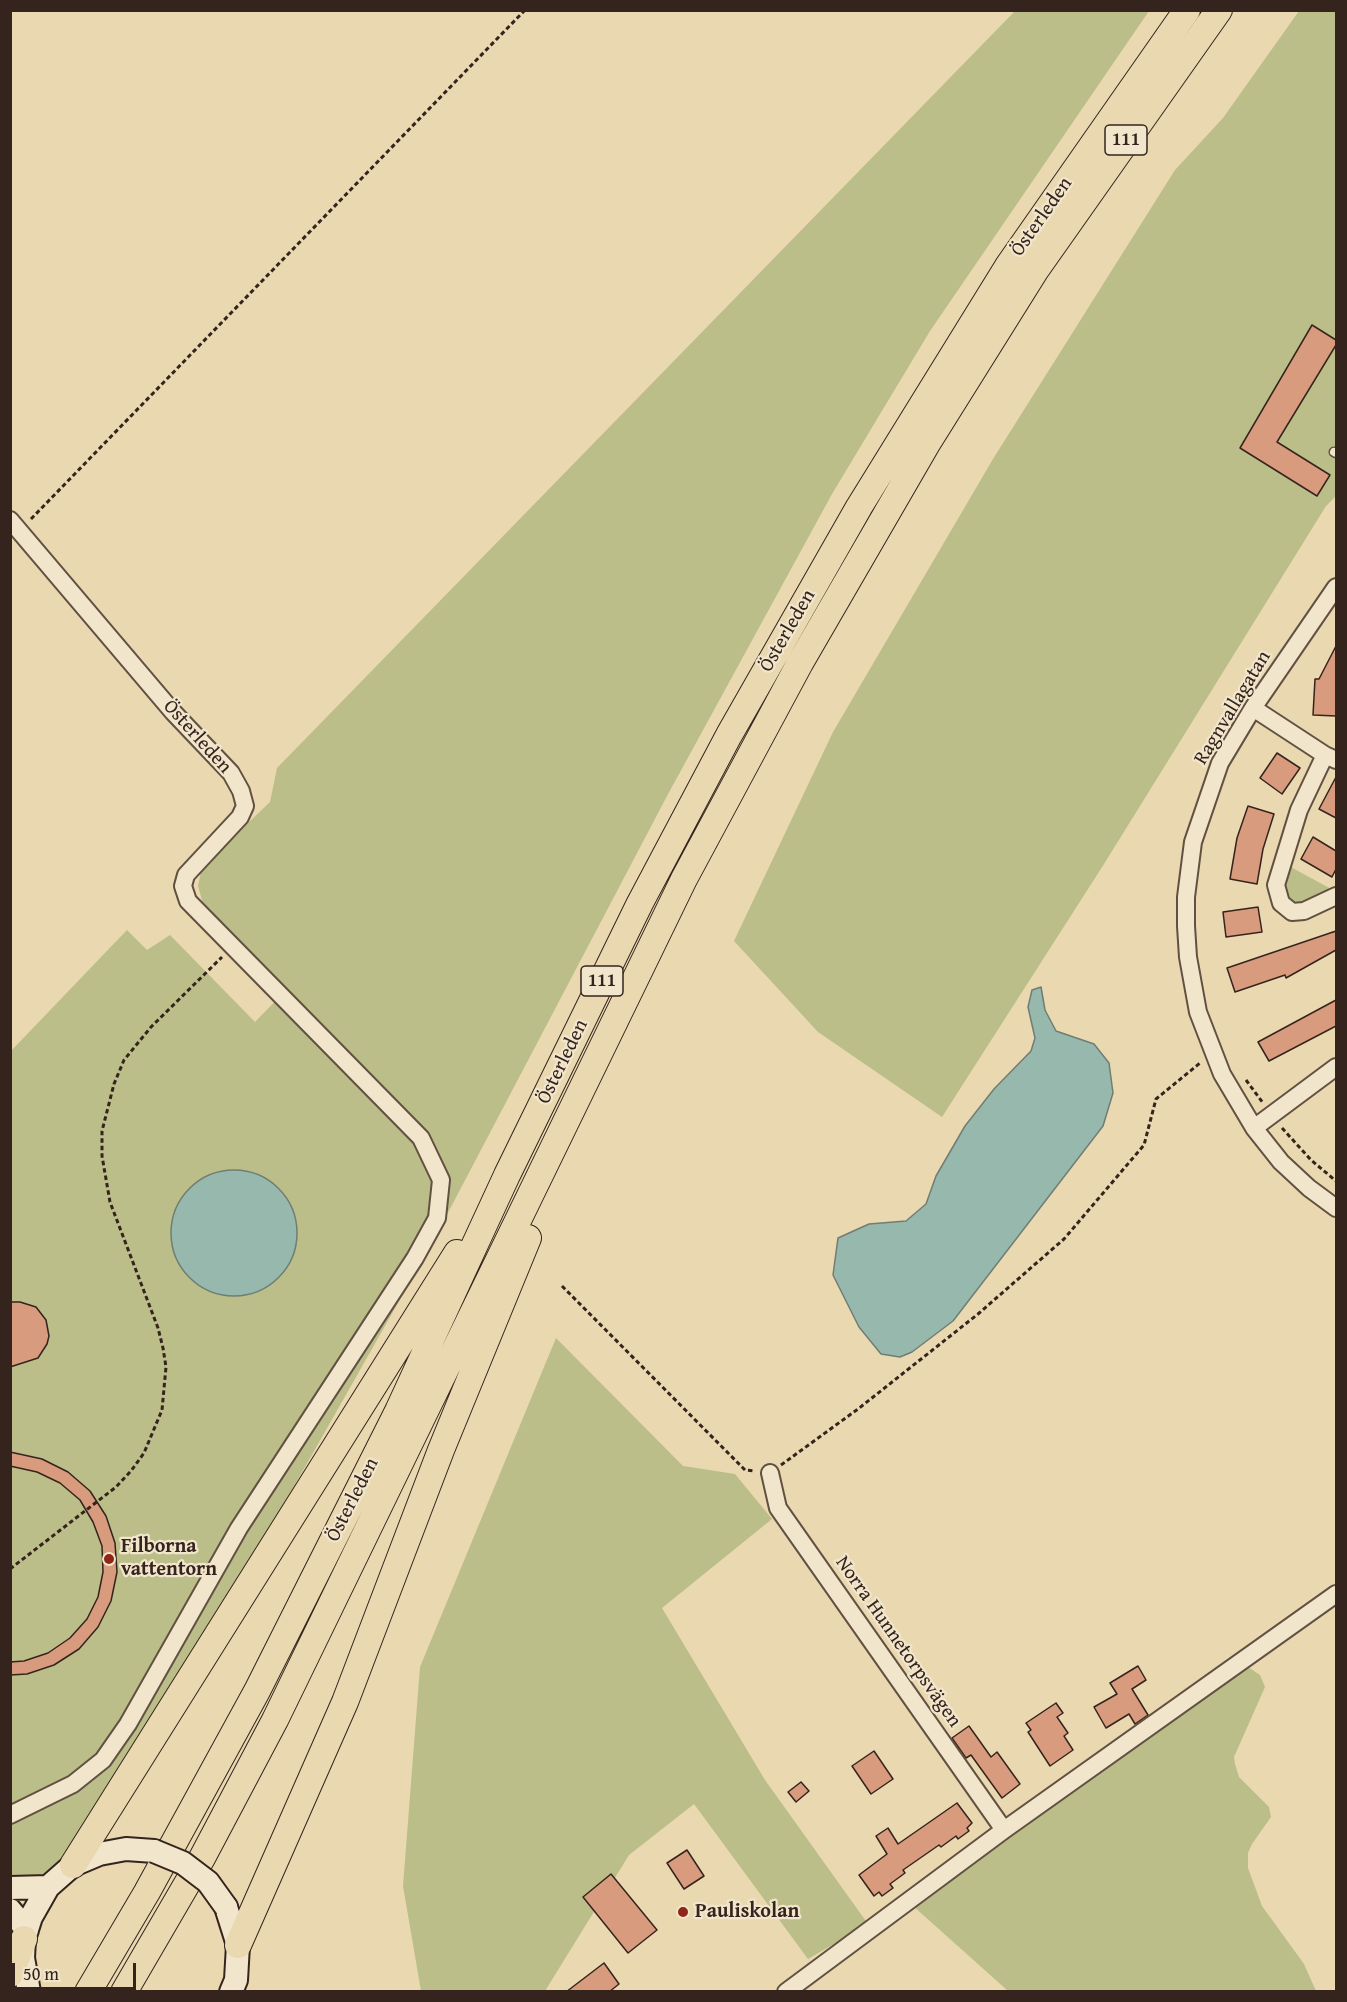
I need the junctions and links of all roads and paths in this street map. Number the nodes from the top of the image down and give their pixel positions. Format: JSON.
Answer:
{"nodes":[{"id":1,"x":525,"y":10,"type":"edge"},
{"id":2,"x":1187,"y":10,"type":"edge"},
{"id":3,"x":1219,"y":10,"type":"edge"},
{"id":4,"x":15,"y":526,"type":"edge"},
{"id":5,"x":1336,"y":587,"type":"edge"},
{"id":6,"x":1253,"y":708,"type":"junction"},
{"id":7,"x":1331,"y":758,"type":"edge"},
{"id":8,"x":1336,"y":896,"type":"edge"},
{"id":9,"x":232,"y":947,"type":"junction"},
{"id":10,"x":1213,"y":1054,"type":"junction"},
{"id":11,"x":598,"y":1055,"type":"junction"},
{"id":12,"x":1336,"y":1067,"type":"edge"},
{"id":13,"x":1240,"y":1071,"type":"dead end"},
{"id":14,"x":1272,"y":1115,"type":"junction"},
{"id":15,"x":1254,"y":1128,"type":"junction"},
{"id":16,"x":507,"y":1175,"type":"junction"},
{"id":17,"x":1336,"y":1181,"type":"edge"},
{"id":18,"x":1336,"y":1208,"type":"edge"},
{"id":19,"x":562,"y":1286,"type":"dead end"},
{"id":20,"x":770,"y":1473,"type":"junction"},
{"id":21,"x":10,"y":1569,"type":"edge"},
{"id":22,"x":1336,"y":1594,"type":"edge"},
{"id":23,"x":10,"y":1815,"type":"edge"},
{"id":24,"x":1004,"y":1830,"type":"junction"},
{"id":25,"x":74,"y":1865,"type":"junction"},
{"id":26,"x":48,"y":1887,"type":"junction"},
{"id":27,"x":10,"y":1888,"type":"edge"},
{"id":28,"x":10,"y":1910,"type":"edge"},
{"id":29,"x":26,"y":1935,"type":"junction"},
{"id":30,"x":238,"y":1945,"type":"junction"},
{"id":31,"x":10,"y":1974,"type":"edge"},
{"id":32,"x":235,"y":1988,"type":"edge"},
{"id":33,"x":29,"y":1992,"type":"edge"},
{"id":34,"x":88,"y":1992,"type":"edge"},
{"id":35,"x":124,"y":1992,"type":"edge"},
{"id":36,"x":786,"y":1992,"type":"edge"}],
"edges":[{"from":1,"to":4,"type":"path"},
{"from":2,"to":16,"type":"main road","name":"Österleden","number":"111"},
{"from":3,"to":11,"type":"main road","name":"Österleden","number":"111"},
{"from":4,"to":9,"type":"street","name":"Österleden"},
{"from":5,"to":6,"type":"street","name":"Ragnvallagatan"},
{"from":6,"to":7,"type":"street"},
{"from":6,"to":10,"type":"street","name":"Ragnvallagatan"},
{"from":7,"to":8,"type":"street"},
{"from":9,"to":21,"type":"path"},
{"from":9,"to":23,"type":"street","name":"Österleden"},
{"from":10,"to":15,"type":"street","name":"Ragnvallagatan"},
{"from":10,"to":20,"type":"path"},
{"from":11,"to":30,"type":"main road"},
{"from":11,"to":35,"type":"main road","name":"Österleden","number":"111"},
{"from":12,"to":14,"type":"street"},
{"from":13,"to":14,"type":"path"},
{"from":14,"to":15,"type":"street"},
{"from":14,"to":17,"type":"path"},
{"from":15,"to":18,"type":"street","name":"Ragnvallagatan"},
{"from":16,"to":25,"type":"main road"},
{"from":16,"to":34,"type":"main road","name":"Österleden","number":"111"},
{"from":19,"to":20,"type":"path"},
{"from":20,"to":24,"type":"street","name":"Norra Hunnetorpsvägen"},
{"from":22,"to":24,"type":"street"},
{"from":24,"to":36,"type":"street"},
{"from":25,"to":26,"type":"street"},
{"from":25,"to":30,"type":"street","bridge":true},
{"from":26,"to":27,"type":"street"},
{"from":26,"to":29,"type":"street"},
{"from":28,"to":29,"type":"street"},
{"from":29,"to":31,"type":"main road"},
{"from":29,"to":33,"type":"street"},
{"from":30,"to":32,"type":"street"}]}
